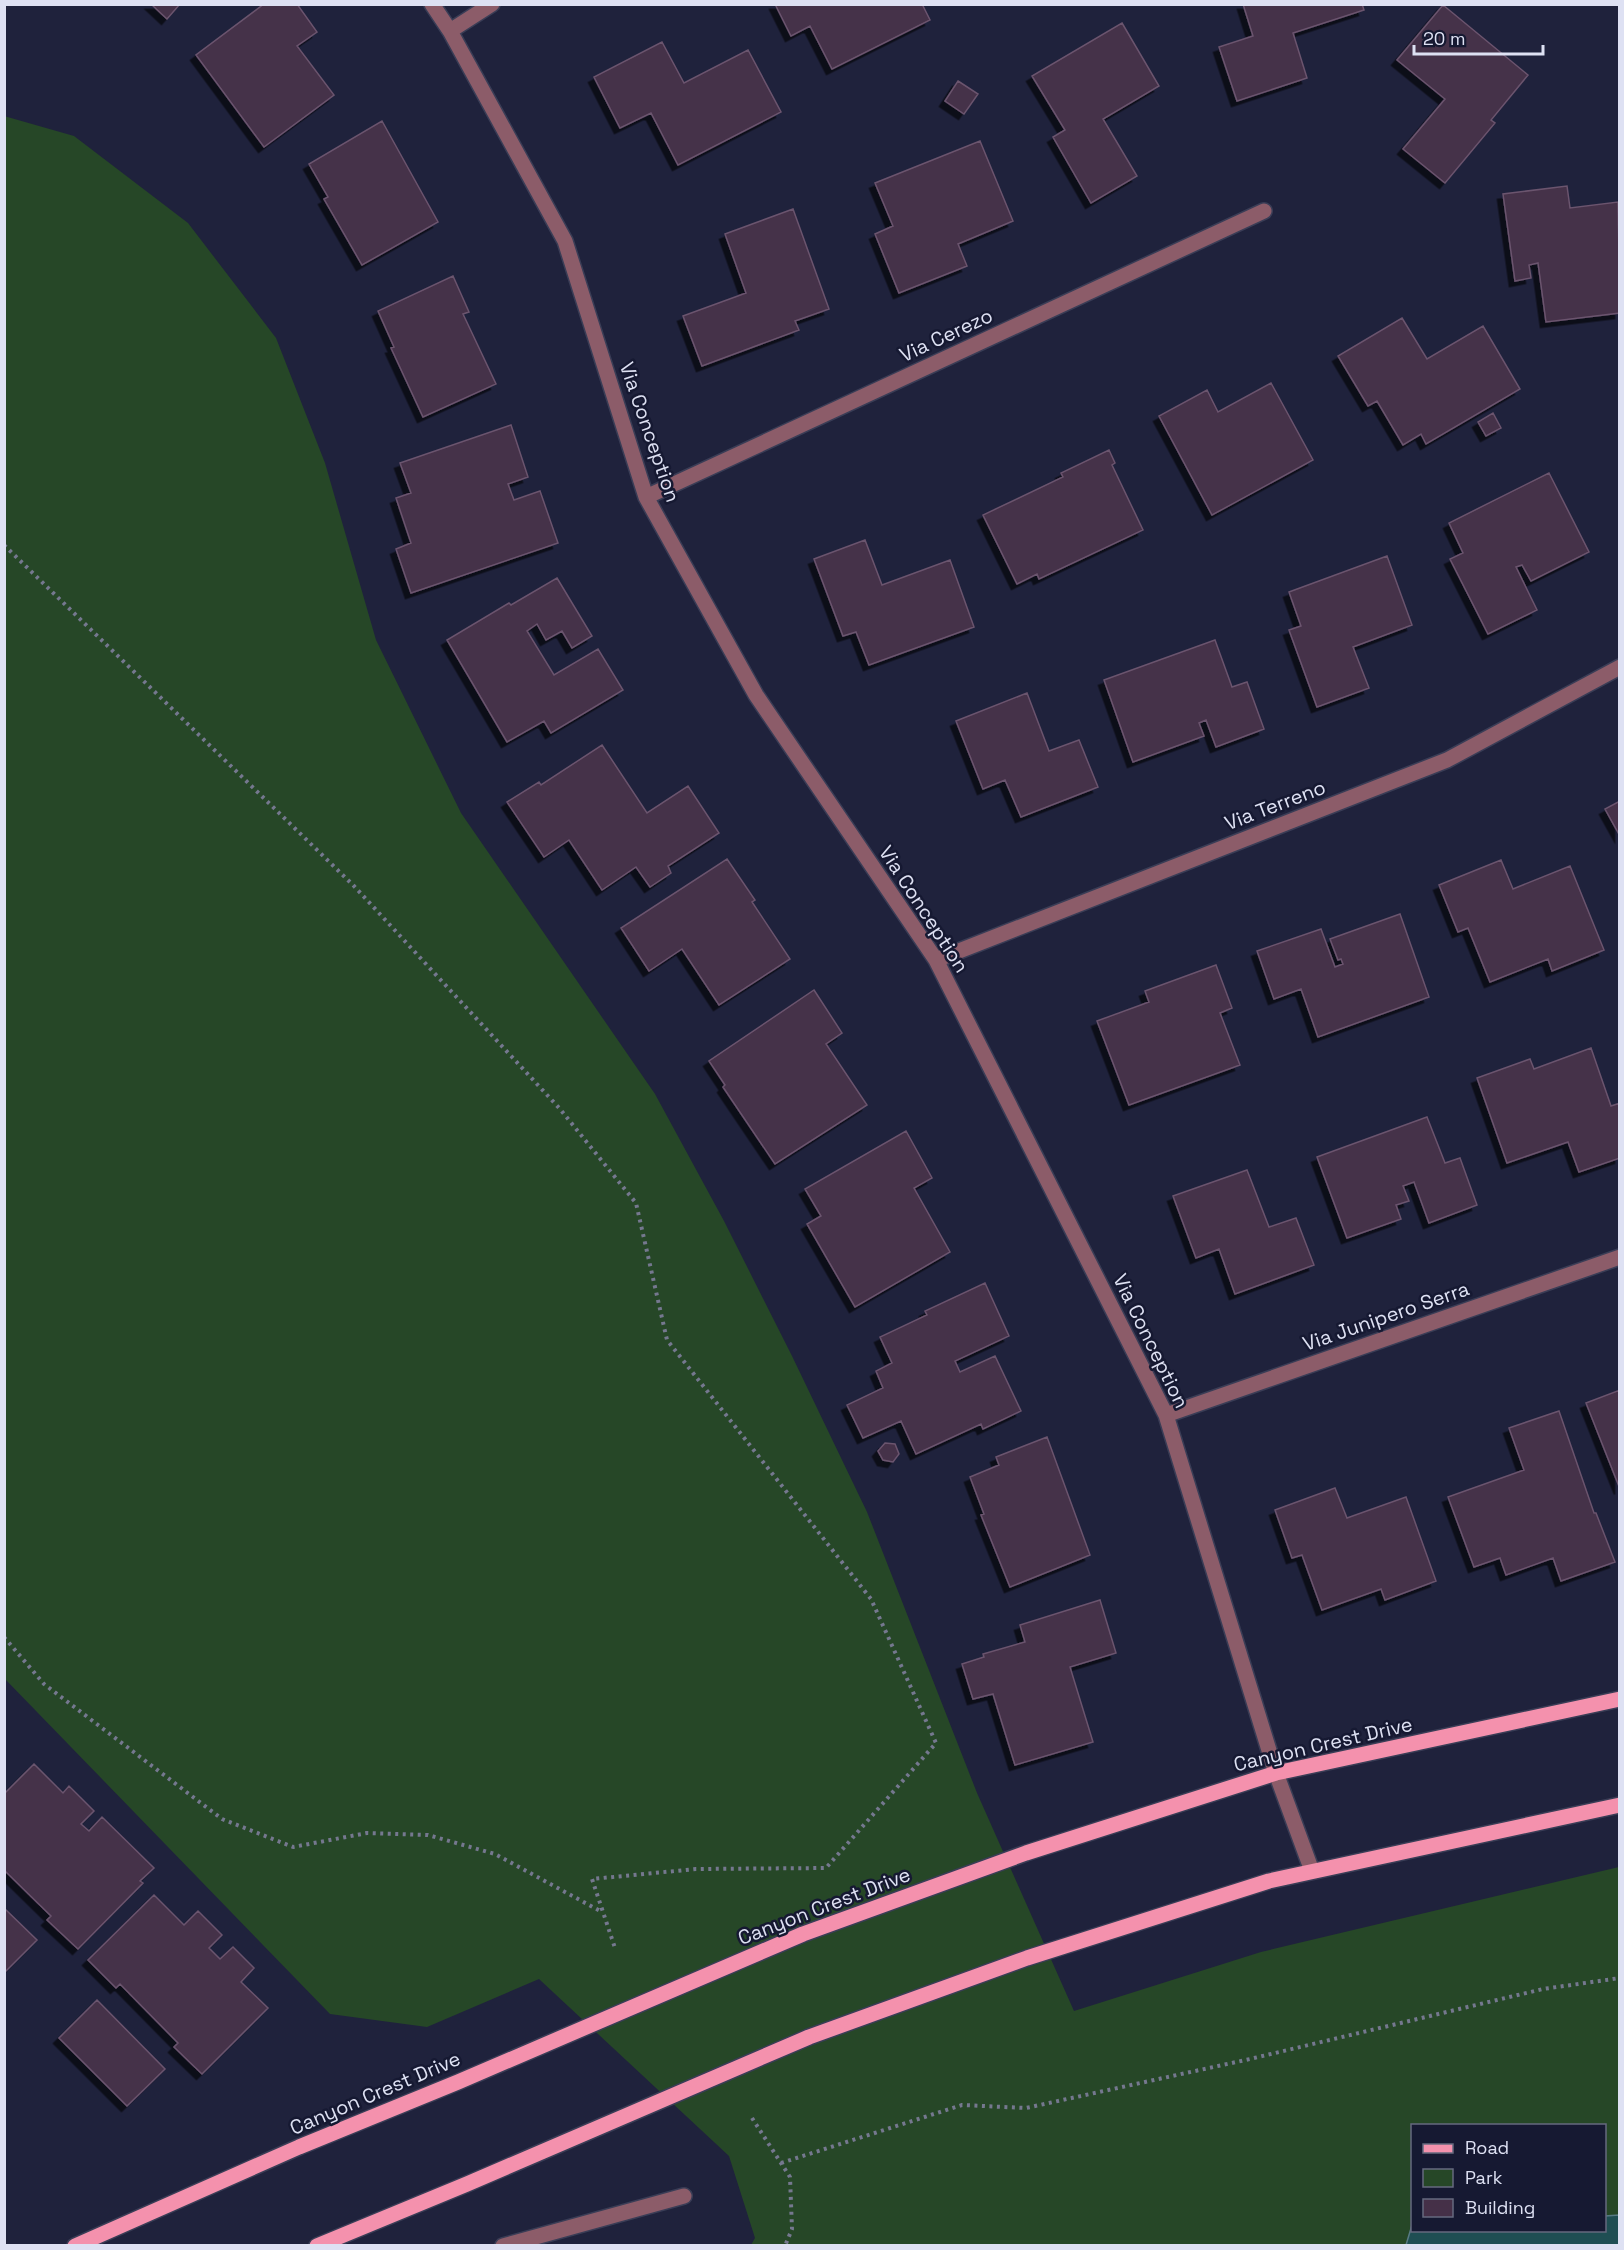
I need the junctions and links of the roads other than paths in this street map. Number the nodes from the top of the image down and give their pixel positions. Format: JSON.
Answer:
{"nodes":[{"id":1,"x":432,"y":4,"type":"edge"},
{"id":2,"x":492,"y":4,"type":"edge"},
{"id":3,"x":450,"y":31,"type":"junction"},
{"id":4,"x":1264,"y":211,"type":"dead end"},
{"id":5,"x":646,"y":497,"type":"junction"},
{"id":6,"x":1620,"y":667,"type":"edge"},
{"id":7,"x":936,"y":960,"type":"junction"},
{"id":8,"x":1620,"y":1257,"type":"edge"},
{"id":9,"x":1166,"y":1415,"type":"junction"},
{"id":10,"x":1620,"y":1699,"type":"edge"},
{"id":11,"x":1276,"y":1773,"type":"junction"},
{"id":12,"x":1620,"y":1805,"type":"edge"},
{"id":13,"x":1312,"y":1871,"type":"junction"},
{"id":14,"x":684,"y":2196,"type":"dead end"},
{"id":15,"x":75,"y":2246,"type":"edge"},
{"id":16,"x":317,"y":2246,"type":"edge"},
{"id":17,"x":503,"y":2246,"type":"edge"}],
"edges":[{"from":1,"to":3,"type":"street","name":"Via Conception"},
{"from":2,"to":3,"type":"street"},
{"from":3,"to":5,"type":"street","name":"Via Conception"},
{"from":4,"to":5,"type":"street","name":"Via Cerezo"},
{"from":5,"to":7,"type":"street","name":"Via Conception"},
{"from":6,"to":7,"type":"street","name":"Via Terreno"},
{"from":7,"to":9,"type":"street","name":"Via Conception"},
{"from":8,"to":9,"type":"street","name":"Via Junipero Serra"},
{"from":9,"to":11,"type":"street","name":"Via Conception"},
{"from":10,"to":11,"type":"main road","name":"Canyon Crest Drive"},
{"from":11,"to":13,"type":"street","name":"Via Conception"},
{"from":11,"to":15,"type":"main road","name":"Canyon Crest Drive"},
{"from":12,"to":13,"type":"main road"},
{"from":13,"to":16,"type":"main road"},
{"from":14,"to":17,"type":"street"}]}
